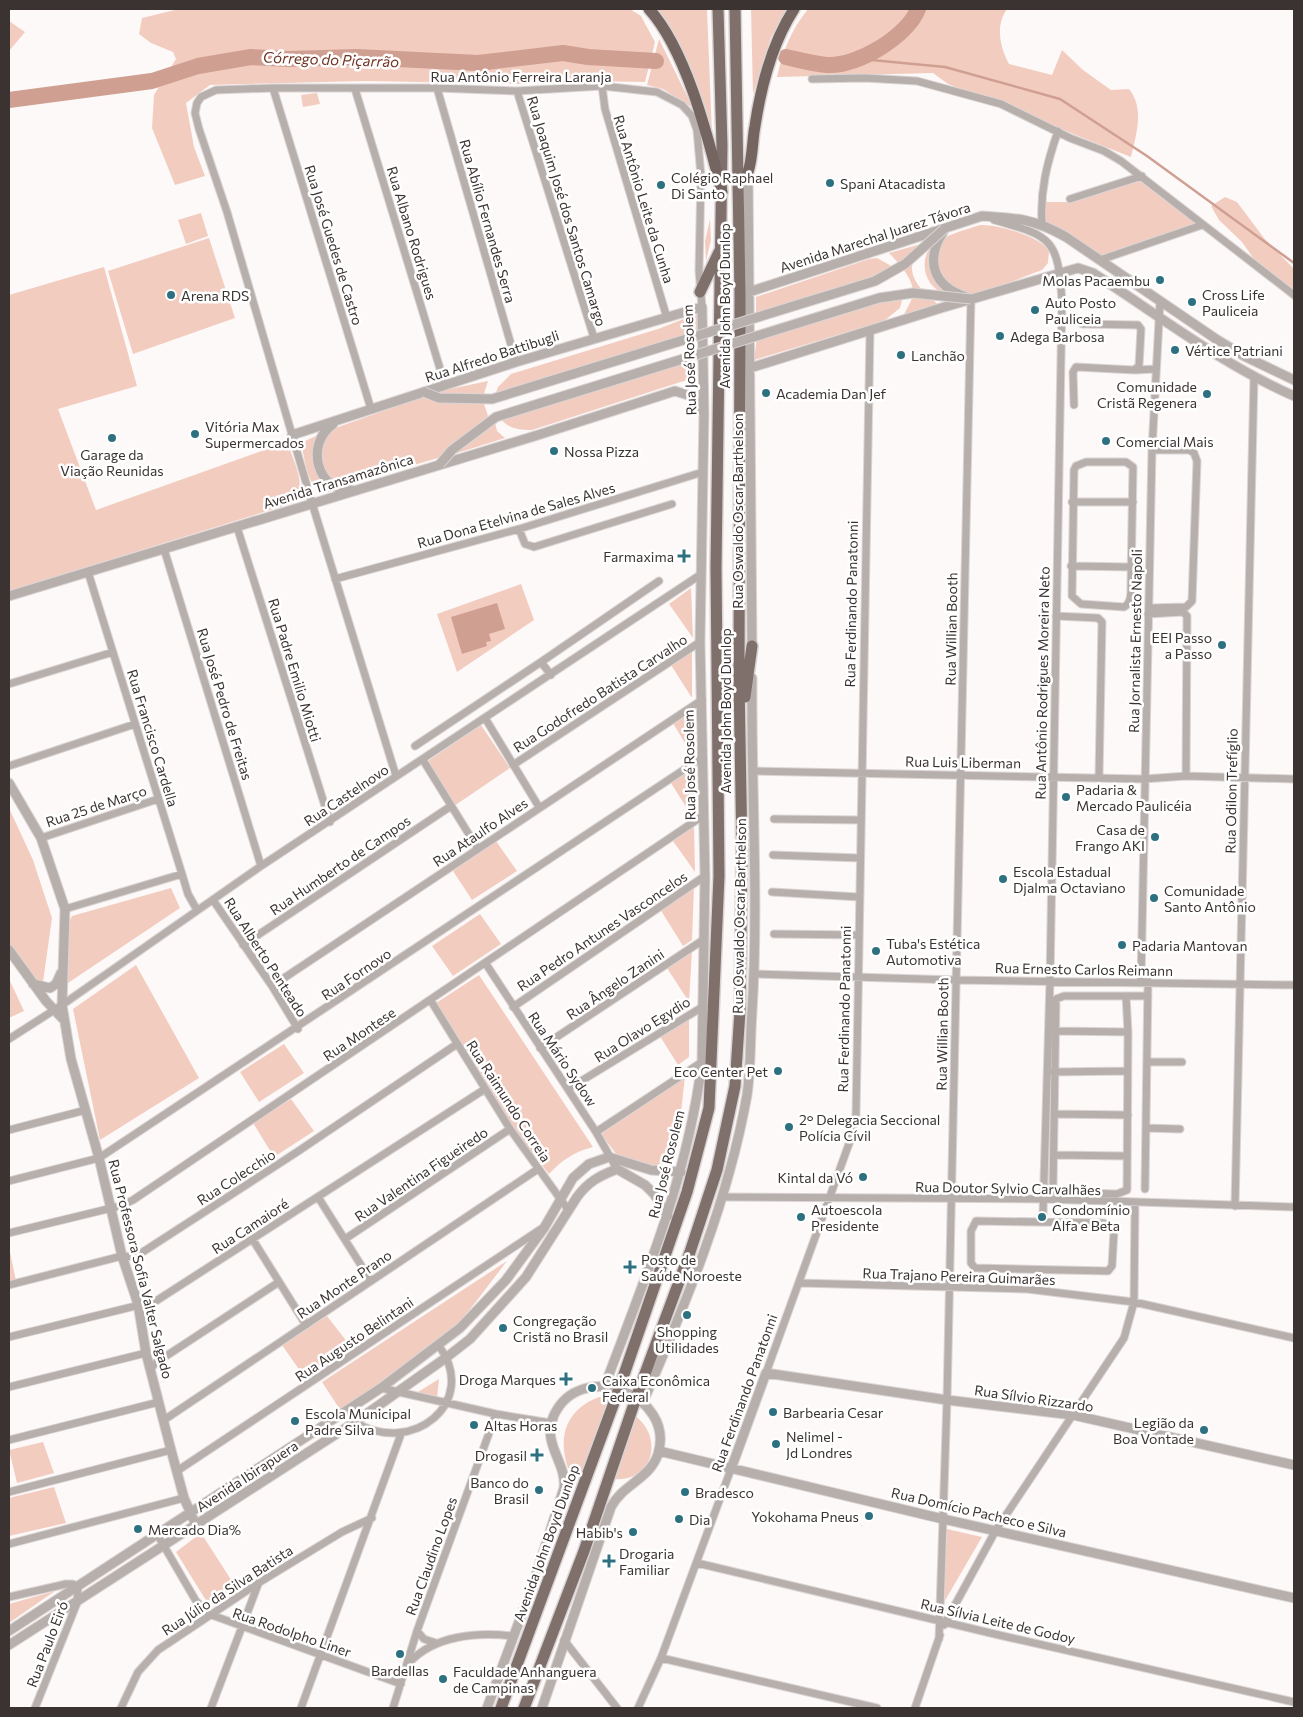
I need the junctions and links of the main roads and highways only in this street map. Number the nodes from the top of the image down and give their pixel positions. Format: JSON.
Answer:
{"nodes":[{"id":1,"x":649,"y":9,"type":"edge"},
{"id":2,"x":718,"y":9,"type":"edge"},
{"id":3,"x":736,"y":9,"type":"edge"},
{"id":4,"x":794,"y":9,"type":"edge"},
{"id":5,"x":738,"y":100,"type":"junction"},
{"id":6,"x":748,"y":172,"type":"joint"},
{"id":7,"x":722,"y":192,"type":"junction"},
{"id":8,"x":722,"y":246,"type":"junction"},
{"id":9,"x":700,"y":292,"type":"road end"},
{"id":10,"x":752,"y":646,"type":"road end"},
{"id":11,"x":740,"y":738,"type":"junction"},
{"id":12,"x":501,"y":1708,"type":"edge"},
{"id":13,"x":524,"y":1708,"type":"edge"}],
"edges":[{"from":1,"to":7,"type":"highway"},
{"from":2,"to":7,"type":"main road","name":"Avenida John Boyd Dunlop"},
{"from":3,"to":5,"type":"main road","name":"Avenida John Boyd Dunlop"},
{"from":4,"to":6,"type":"highway"},
{"from":5,"to":6,"type":"main road"},
{"from":5,"to":11,"type":"main road","name":"Avenida John Boyd Dunlop"},
{"from":7,"to":8,"type":"main road","name":"Avenida John Boyd Dunlop"},
{"from":8,"to":9,"type":"main road"},
{"from":8,"to":12,"type":"main road","name":"Avenida John Boyd Dunlop"},
{"from":10,"to":11,"type":"main road"},
{"from":11,"to":13,"type":"main road","name":"Avenida John Boyd Dunlop"}]}
